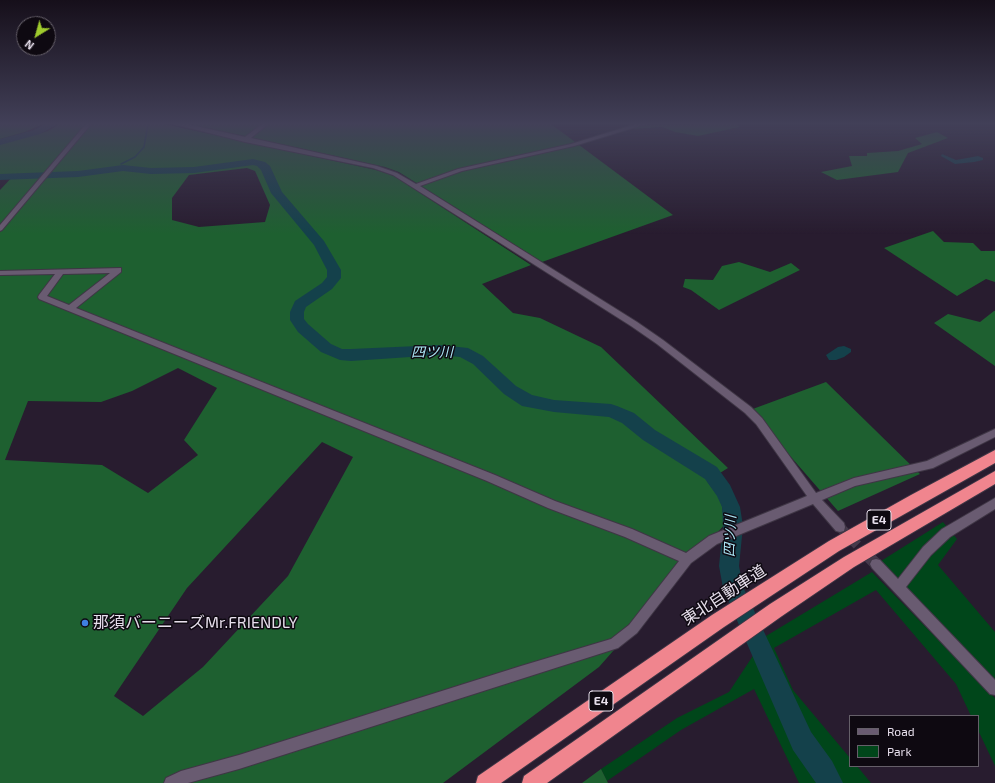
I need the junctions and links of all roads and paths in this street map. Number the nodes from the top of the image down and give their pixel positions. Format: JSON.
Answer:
{"nodes":[{"id":1,"x":58,"y":161,"type":"edge"},
{"id":2,"x":344,"y":161,"type":"edge"},
{"id":3,"x":502,"y":161,"type":"edge"},
{"id":4,"x":415,"y":186,"type":"junction"},
{"id":5,"x":0,"y":229,"type":"edge"},
{"id":6,"x":60,"y":272,"type":"junction"},
{"id":7,"x":0,"y":273,"type":"edge"},
{"id":8,"x":70,"y":308,"type":"junction"},
{"id":9,"x":995,"y":433,"type":"edge"},
{"id":10,"x":995,"y":456,"type":"edge"},
{"id":11,"x":995,"y":477,"type":"edge"},
{"id":12,"x":815,"y":499,"type":"junction"},
{"id":13,"x":995,"y":503,"type":"edge"},
{"id":14,"x":840,"y":527,"type":"tunnel mouth"},
{"id":15,"x":687,"y":560,"type":"junction"},
{"id":16,"x":876,"y":564,"type":"tunnel mouth"},
{"id":17,"x":899,"y":588,"type":"junction"},
{"id":18,"x":995,"y":689,"type":"edge"},
{"id":19,"x":171,"y":783,"type":"edge"},
{"id":20,"x":485,"y":783,"type":"edge"},
{"id":21,"x":530,"y":783,"type":"edge"}],
"edges":[{"from":1,"to":5,"type":"street"},
{"from":2,"to":4,"type":"street"},
{"from":3,"to":4,"type":"street"},
{"from":4,"to":12,"type":"street"},
{"from":6,"to":7,"type":"street"},
{"from":6,"to":8,"type":"street"},
{"from":6,"to":8,"type":"street"},
{"from":8,"to":15,"type":"street"},
{"from":9,"to":12,"type":"street"},
{"from":10,"to":20,"type":"highway","name":"東北自動車道","number":"E4"},
{"from":11,"to":21,"type":"highway","number":"E4"},
{"from":12,"to":14,"type":"street"},
{"from":12,"to":15,"type":"street"},
{"from":13,"to":17,"type":"street"},
{"from":15,"to":19,"type":"street"},
{"from":16,"to":17,"type":"street"},
{"from":17,"to":18,"type":"street"}]}
